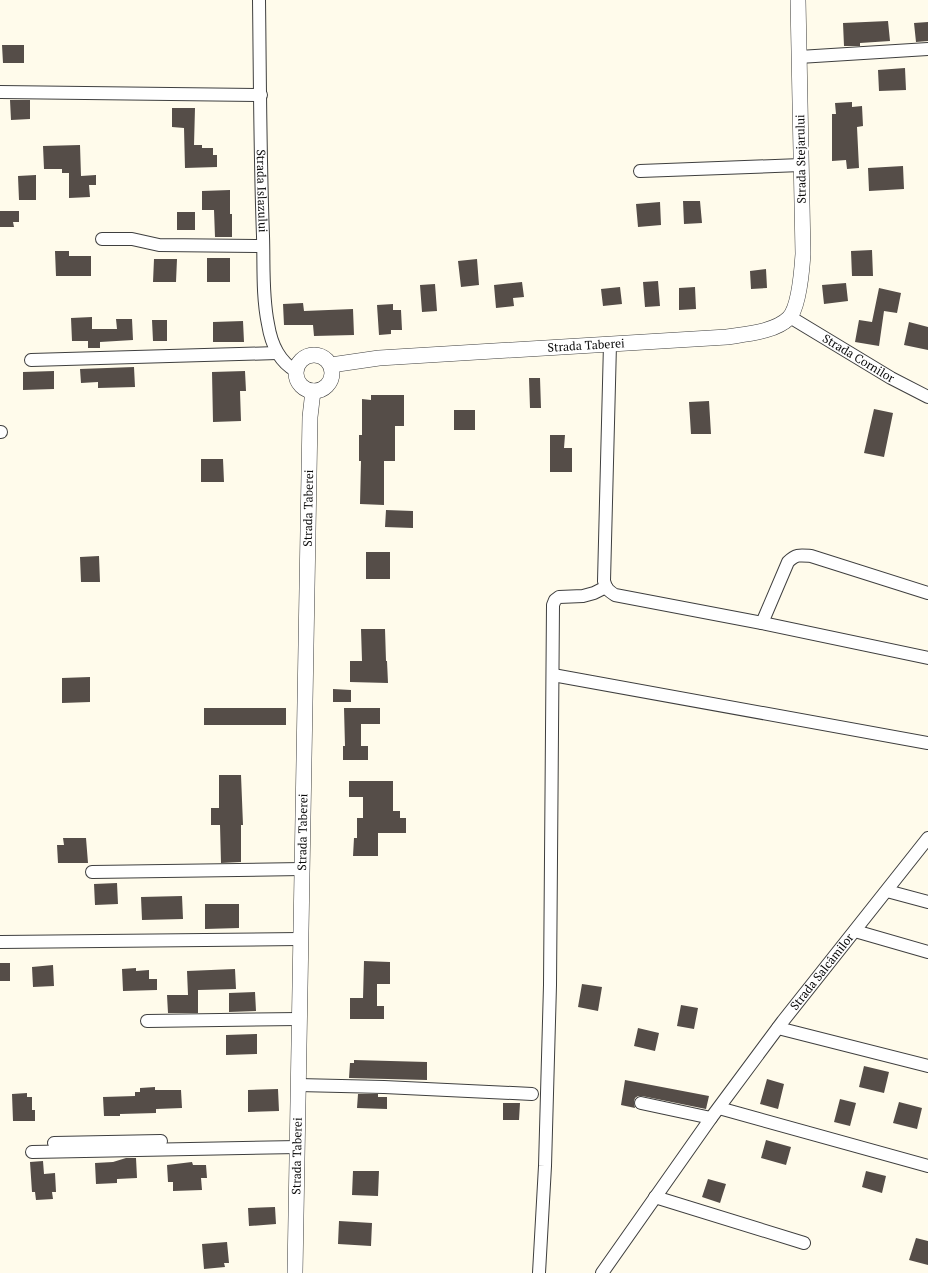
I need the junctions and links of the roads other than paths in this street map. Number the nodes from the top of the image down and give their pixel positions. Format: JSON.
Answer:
{"nodes":[{"id":1,"x":259,"y":0,"type":"edge"},
{"id":2,"x":798,"y":0,"type":"edge"},
{"id":3,"x":928,"y":49,"type":"edge"},
{"id":4,"x":799,"y":57,"type":"junction"},
{"id":5,"x":0,"y":92,"type":"edge"},
{"id":6,"x":261,"y":95,"type":"junction"},
{"id":7,"x":801,"y":165,"type":"junction"},
{"id":8,"x":640,"y":171,"type":"dead end"},
{"id":9,"x":102,"y":239,"type":"dead end"},
{"id":10,"x":263,"y":246,"type":"junction"},
{"id":11,"x":790,"y":317,"type":"junction"},
{"id":12,"x":610,"y":344,"type":"junction"},
{"id":13,"x":276,"y":352,"type":"junction"},
{"id":14,"x":31,"y":360,"type":"dead end"},
{"id":15,"x":331,"y":365,"type":"junction"},
{"id":16,"x":296,"y":371,"type":"junction"},
{"id":17,"x":313,"y":391,"type":"junction"},
{"id":18,"x":928,"y":397,"type":"edge"},
{"id":19,"x":606,"y":587,"type":"junction"},
{"id":20,"x":928,"y":593,"type":"edge"},
{"id":21,"x":762,"y":623,"type":"junction"},
{"id":22,"x":928,"y":658,"type":"edge"},
{"id":23,"x":553,"y":675,"type":"junction"},
{"id":24,"x":928,"y":744,"type":"edge"},
{"id":25,"x":928,"y":838,"type":"edge"},
{"id":26,"x":302,"y":869,"type":"junction"},
{"id":27,"x":92,"y":872,"type":"dead end"},
{"id":28,"x":887,"y":891,"type":"junction"},
{"id":29,"x":928,"y":902,"type":"edge"},
{"id":30,"x":856,"y":931,"type":"junction"},
{"id":31,"x":300,"y":939,"type":"junction"},
{"id":32,"x":0,"y":942,"type":"edge"},
{"id":33,"x":928,"y":952,"type":"edge"},
{"id":34,"x":299,"y":1019,"type":"junction"},
{"id":35,"x":147,"y":1021,"type":"dead end"},
{"id":36,"x":778,"y":1028,"type":"junction"},
{"id":37,"x":928,"y":1066,"type":"edge"},
{"id":38,"x":298,"y":1085,"type":"junction"},
{"id":39,"x":532,"y":1094,"type":"dead end"},
{"id":40,"x":641,"y":1103,"type":"dead end"},
{"id":41,"x":719,"y":1108,"type":"junction"},
{"id":42,"x":711,"y":1118,"type":"junction"},
{"id":43,"x":54,"y":1142,"type":"dead end"},
{"id":44,"x":298,"y":1143,"type":"junction"},
{"id":45,"x":32,"y":1152,"type":"dead end"},
{"id":46,"x":928,"y":1166,"type":"edge"},
{"id":47,"x":655,"y":1197,"type":"junction"},
{"id":48,"x":804,"y":1243,"type":"dead end"},
{"id":49,"x":295,"y":1273,"type":"edge"},
{"id":50,"x":539,"y":1273,"type":"edge"},
{"id":51,"x":602,"y":1273,"type":"edge"}],
"edges":[{"from":1,"to":6,"type":"street","name":"Strada Islazului"},
{"from":2,"to":4,"type":"street","name":"Strada Stejarului"},
{"from":3,"to":4,"type":"street"},
{"from":4,"to":7,"type":"street","name":"Strada Stejarului"},
{"from":5,"to":6,"type":"street"},
{"from":6,"to":10,"type":"street","name":"Strada Islazului"},
{"from":7,"to":8,"type":"street"},
{"from":7,"to":11,"type":"street","name":"Strada Stejarului"},
{"from":9,"to":10,"type":"street"},
{"from":10,"to":13,"type":"street","name":"Strada Islazului"},
{"from":11,"to":12,"type":"street","name":"Strada Taberei"},
{"from":11,"to":18,"type":"street","name":"Strada Cornilor"},
{"from":12,"to":15,"type":"street","name":"Strada Taberei"},
{"from":12,"to":19,"type":"street"},
{"from":13,"to":14,"type":"street"},
{"from":13,"to":16,"type":"street","name":"Strada Islazului"},
{"from":15,"to":16,"type":"street"},
{"from":15,"to":17,"type":"street"},
{"from":16,"to":17,"type":"street"},
{"from":17,"to":26,"type":"street","name":"Strada Taberei"},
{"from":19,"to":21,"type":"street"},
{"from":19,"to":23,"type":"street"},
{"from":20,"to":21,"type":"street"},
{"from":21,"to":22,"type":"street"},
{"from":23,"to":24,"type":"street"},
{"from":23,"to":50,"type":"street"},
{"from":25,"to":28,"type":"street","name":"Strada Salcâmilor"},
{"from":26,"to":27,"type":"street"},
{"from":26,"to":31,"type":"street","name":"Strada Taberei"},
{"from":28,"to":29,"type":"street"},
{"from":28,"to":30,"type":"street","name":"Strada Salcâmilor"},
{"from":30,"to":33,"type":"street"},
{"from":30,"to":36,"type":"street","name":"Strada Salcâmilor"},
{"from":31,"to":32,"type":"street"},
{"from":31,"to":34,"type":"street","name":"Strada Taberei"},
{"from":34,"to":35,"type":"street"},
{"from":34,"to":38,"type":"street","name":"Strada Taberei"},
{"from":36,"to":37,"type":"street"},
{"from":36,"to":41,"type":"street","name":"Strada Salcâmilor"},
{"from":38,"to":39,"type":"street"},
{"from":38,"to":44,"type":"street","name":"Strada Taberei"},
{"from":40,"to":42,"type":"street"},
{"from":41,"to":42,"type":"street","name":"Strada Salcâmilor"},
{"from":41,"to":46,"type":"street"},
{"from":42,"to":47,"type":"street","name":"Strada Salcâmilor"},
{"from":43,"to":44,"type":"street"},
{"from":44,"to":45,"type":"street"},
{"from":44,"to":49,"type":"street","name":"Strada Taberei"},
{"from":47,"to":48,"type":"street"},
{"from":47,"to":51,"type":"street","name":"Strada Salcâmilor"}]}
